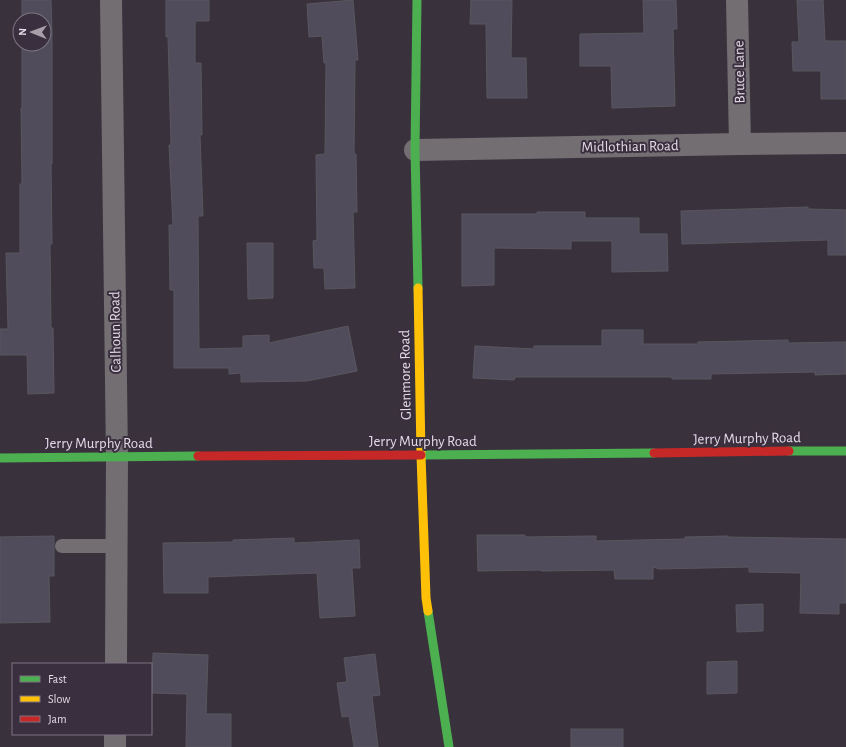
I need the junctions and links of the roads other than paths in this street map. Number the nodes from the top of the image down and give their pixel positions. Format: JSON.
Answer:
{"nodes":[{"id":1,"x":111,"y":0,"type":"edge"},
{"id":2,"x":417,"y":0,"type":"edge"},
{"id":3,"x":737,"y":0,"type":"edge"},
{"id":4,"x":846,"y":142,"type":"edge"},
{"id":5,"x":740,"y":144,"type":"junction"},
{"id":6,"x":415,"y":150,"type":"junction"},
{"id":7,"x":846,"y":452,"type":"edge"},
{"id":8,"x":421,"y":455,"type":"junction"},
{"id":9,"x":117,"y":457,"type":"junction"},
{"id":10,"x":0,"y":458,"type":"edge"},
{"id":11,"x":62,"y":546,"type":"dead end"},
{"id":12,"x":116,"y":546,"type":"junction"},
{"id":13,"x":116,"y":663,"type":"edge"},
{"id":14,"x":115,"y":735,"type":"edge"},
{"id":15,"x":115,"y":747,"type":"edge"},
{"id":16,"x":449,"y":747,"type":"edge"}],
"edges":[{"from":1,"to":9,"type":"street","name":"Calhoun Road"},
{"from":2,"to":6,"type":"street","name":"Glenmore Road"},
{"from":3,"to":5,"type":"street","name":"Bruce Lane"},
{"from":4,"to":5,"type":"street","name":"Midlothian Road"},
{"from":5,"to":6,"type":"street","name":"Midlothian Road"},
{"from":6,"to":8,"type":"street","name":"Glenmore Road"},
{"from":7,"to":8,"type":"street","name":"Jerry Murphy Road"},
{"from":8,"to":9,"type":"street","name":"Jerry Murphy Road"},
{"from":8,"to":16,"type":"street","name":"Glenmore Road"},
{"from":9,"to":10,"type":"street","name":"Jerry Murphy Road"},
{"from":9,"to":12,"type":"street","name":"Calhoun Road"},
{"from":11,"to":12,"type":"lane"},
{"from":12,"to":13,"type":"street","name":"Calhoun Road"},
{"from":14,"to":15,"type":"street"}]}
